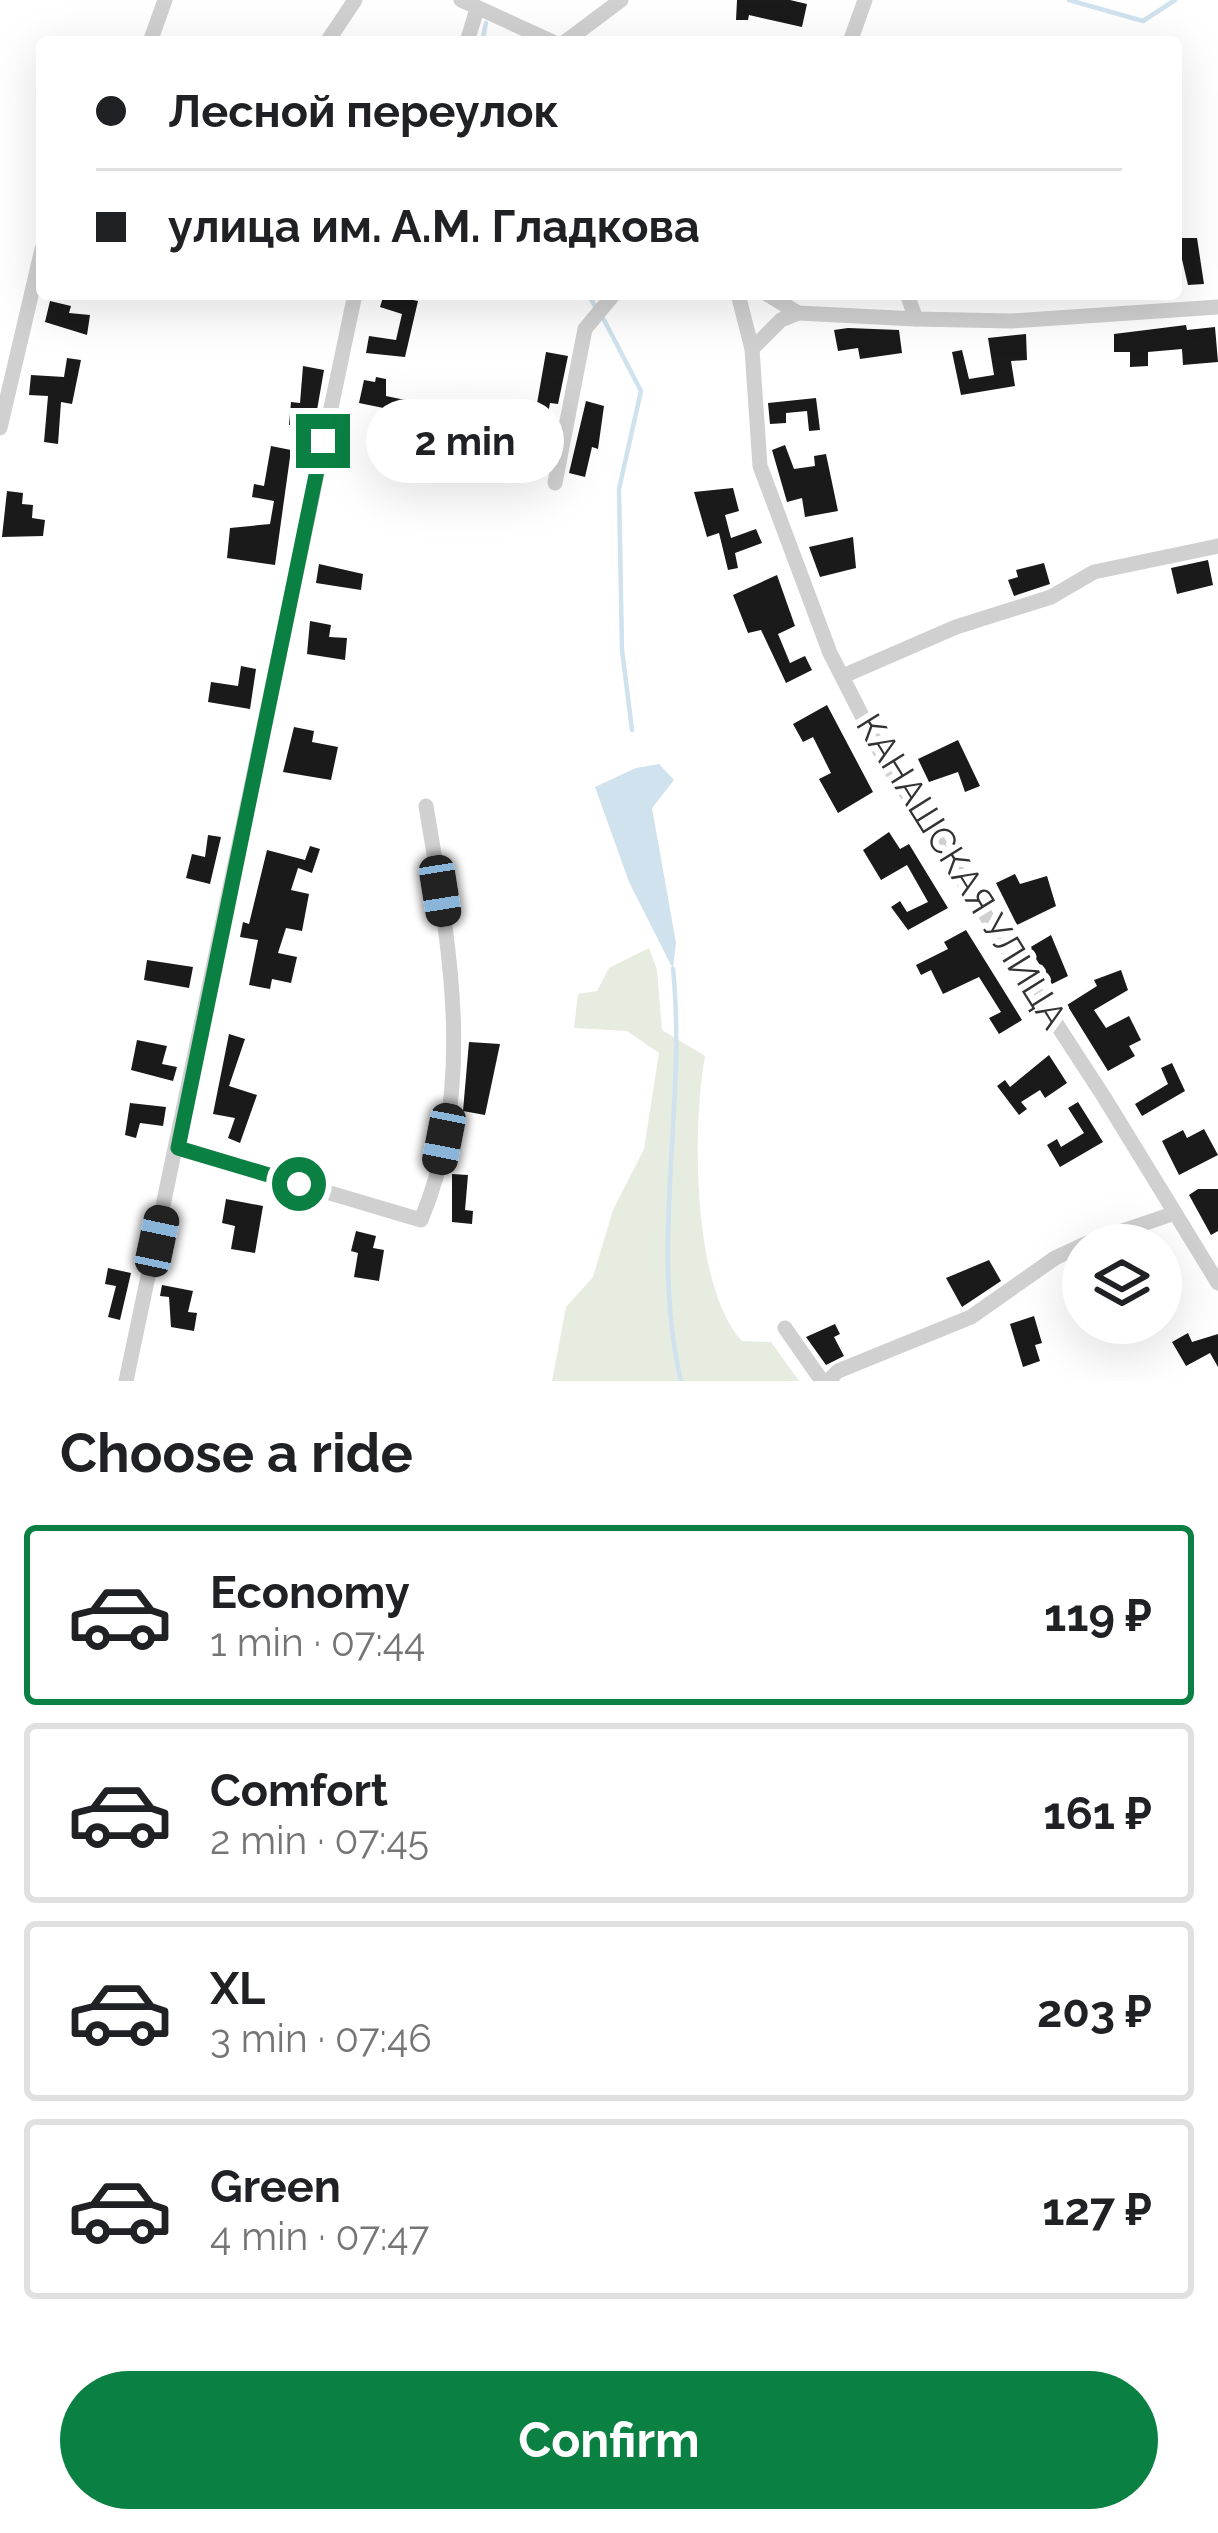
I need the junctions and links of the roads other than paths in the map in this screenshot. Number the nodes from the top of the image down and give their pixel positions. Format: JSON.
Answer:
{"nodes":[{"id":1,"x":164,"y":0,"type":"edge"},
{"id":2,"x":355,"y":0,"type":"edge"},
{"id":3,"x":621,"y":0,"type":"edge"},
{"id":4,"x":865,"y":0,"type":"edge"},
{"id":5,"x":470,"y":4,"type":"edge"},
{"id":6,"x":153,"y":36,"type":"edge"},
{"id":7,"x":331,"y":36,"type":"edge"},
{"id":8,"x":467,"y":36,"type":"edge"},
{"id":9,"x":540,"y":36,"type":"edge"},
{"id":10,"x":573,"y":36,"type":"edge"},
{"id":11,"x":852,"y":36,"type":"edge"},
{"id":12,"x":36,"y":274,"type":"edge"},
{"id":13,"x":355,"y":300,"type":"edge"},
{"id":14,"x":609,"y":300,"type":"edge"},
{"id":15,"x":740,"y":300,"type":"edge"},
{"id":16,"x":776,"y":300,"type":"edge"},
{"id":17,"x":909,"y":300,"type":"edge"},
{"id":18,"x":1218,"y":307,"type":"edge"},
{"id":19,"x":798,"y":314,"type":"junction"},
{"id":20,"x":916,"y":319,"type":"junction"},
{"id":21,"x":752,"y":349,"type":"junction"},
{"id":22,"x":1,"y":417,"type":"edge"},
{"id":23,"x":555,"y":483,"type":"dead end"},
{"id":24,"x":1218,"y":546,"type":"edge"},
{"id":25,"x":843,"y":676,"type":"junction"},
{"id":26,"x":426,"y":806,"type":"dead end"},
{"id":27,"x":178,"y":1148,"type":"junction"},
{"id":28,"x":1174,"y":1213,"type":"junction"},
{"id":29,"x":1218,"y":1283,"type":"edge"},
{"id":30,"x":785,"y":1328,"type":"dead end"},
{"id":31,"x":126,"y":1381,"type":"edge"},
{"id":32,"x":825,"y":1381,"type":"edge"}],
"edges":[{"from":1,"to":6,"type":"street"},
{"from":2,"to":7,"type":"street"},
{"from":3,"to":10,"type":"street"},
{"from":4,"to":11,"type":"street"},
{"from":5,"to":8,"type":"street"},
{"from":5,"to":9,"type":"street"},
{"from":12,"to":22,"type":"street"},
{"from":13,"to":27,"type":"street"},
{"from":14,"to":23,"type":"street"},
{"from":15,"to":21,"type":"street","name":"КАНАШСКАЯ УЛИЦА"},
{"from":16,"to":19,"type":"street"},
{"from":17,"to":20,"type":"street"},
{"from":18,"to":20,"type":"street"},
{"from":19,"to":20,"type":"street"},
{"from":19,"to":21,"type":"street"},
{"from":21,"to":25,"type":"street","name":"КАНАШСКАЯ УЛИЦА"},
{"from":24,"to":25,"type":"street"},
{"from":25,"to":28,"type":"street","name":"КАНАШСКАЯ УЛИЦА"},
{"from":26,"to":27,"type":"street"},
{"from":27,"to":31,"type":"street"},
{"from":28,"to":29,"type":"street","name":"КАНАШСКАЯ УЛИЦА"},
{"from":28,"to":32,"type":"street"},
{"from":30,"to":32,"type":"street"}]}
